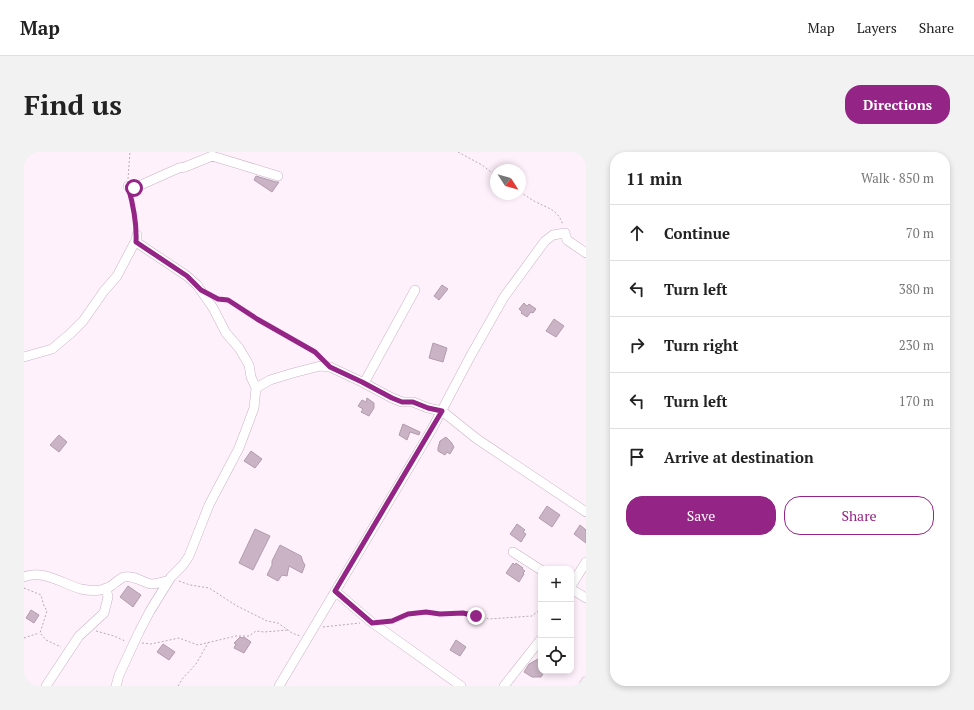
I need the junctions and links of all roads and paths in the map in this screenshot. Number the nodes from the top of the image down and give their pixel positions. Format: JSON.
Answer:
{"nodes":[{"id":1,"x":130,"y":152,"type":"edge"},
{"id":2,"x":458,"y":152,"type":"edge"},
{"id":3,"x":490,"y":171,"type":"edge"},
{"id":4,"x":278,"y":176,"type":"dead end"},
{"id":5,"x":128,"y":186,"type":"junction"},
{"id":6,"x":526,"y":196,"type":"edge"},
{"id":7,"x":566,"y":233,"type":"junction"},
{"id":8,"x":136,"y":237,"type":"junction"},
{"id":9,"x":586,"y":253,"type":"edge"},
{"id":10,"x":415,"y":290,"type":"dead end"},
{"id":11,"x":214,"y":296,"type":"dead end"},
{"id":12,"x":24,"y":357,"type":"edge"},
{"id":13,"x":330,"y":367,"type":"junction"},
{"id":14,"x":364,"y":383,"type":"junction"},
{"id":15,"x":256,"y":388,"type":"junction"},
{"id":16,"x":442,"y":411,"type":"junction"},
{"id":17,"x":586,"y":512,"type":"edge"},
{"id":18,"x":513,"y":552,"type":"dead end"},
{"id":19,"x":586,"y":562,"type":"edge"},
{"id":20,"x":538,"y":568,"type":"edge"},
{"id":21,"x":24,"y":577,"type":"edge"},
{"id":22,"x":170,"y":578,"type":"junction"},
{"id":23,"x":574,"y":583,"type":"edge"},
{"id":24,"x":24,"y":588,"type":"edge"},
{"id":25,"x":106,"y":588,"type":"junction"},
{"id":26,"x":574,"y":590,"type":"edge"},
{"id":27,"x":335,"y":591,"type":"junction"},
{"id":28,"x":586,"y":598,"type":"edge"},
{"id":29,"x":538,"y":611,"type":"edge"},
{"id":30,"x":370,"y":621,"type":"junction"},
{"id":31,"x":385,"y":622,"type":"dead end"},
{"id":32,"x":88,"y":628,"type":"junction"},
{"id":33,"x":288,"y":630,"type":"junction"},
{"id":34,"x":312,"y":632,"type":"junction"},
{"id":35,"x":40,"y":633,"type":"junction"},
{"id":36,"x":24,"y":638,"type":"edge"},
{"id":37,"x":208,"y":642,"type":"junction"},
{"id":38,"x":538,"y":643,"type":"edge"},
{"id":39,"x":133,"y":644,"type":"junction"},
{"id":40,"x":69,"y":650,"type":"junction"},
{"id":41,"x":586,"y":681,"type":"edge"},
{"id":42,"x":46,"y":686,"type":"edge"},
{"id":43,"x":116,"y":686,"type":"edge"},
{"id":44,"x":178,"y":686,"type":"edge"},
{"id":45,"x":279,"y":686,"type":"edge"},
{"id":46,"x":461,"y":686,"type":"edge"},
{"id":47,"x":504,"y":686,"type":"edge"},
{"id":48,"x":583,"y":686,"type":"edge"}],
"edges":[{"from":1,"to":5,"type":"path"},
{"from":2,"to":3,"type":"path"},
{"from":4,"to":5,"type":"street"},
{"from":5,"to":8,"type":"path"},
{"from":6,"to":7,"type":"path"},
{"from":7,"to":9,"type":"street"},
{"from":7,"to":16,"type":"street"},
{"from":8,"to":12,"type":"street"},
{"from":8,"to":15,"type":"street"},
{"from":10,"to":14,"type":"street"},
{"from":11,"to":13,"type":"path"},
{"from":13,"to":14,"type":"street"},
{"from":13,"to":15,"type":"street"},
{"from":14,"to":16,"type":"street"},
{"from":15,"to":22,"type":"street"},
{"from":16,"to":17,"type":"street"},
{"from":16,"to":27,"type":"street"},
{"from":18,"to":20,"type":"street"},
{"from":19,"to":23,"type":"street"},
{"from":21,"to":25,"type":"street"},
{"from":22,"to":25,"type":"street"},
{"from":22,"to":33,"type":"path"},
{"from":22,"to":39,"type":"street"},
{"from":24,"to":35,"type":"path"},
{"from":25,"to":32,"type":"street"},
{"from":26,"to":28,"type":"street"},
{"from":27,"to":30,"type":"street"},
{"from":27,"to":34,"type":"street"},
{"from":29,"to":31,"type":"path"},
{"from":30,"to":34,"type":"path"},
{"from":30,"to":46,"type":"street"},
{"from":32,"to":39,"type":"path"},
{"from":32,"to":40,"type":"street"},
{"from":33,"to":34,"type":"path"},
{"from":33,"to":37,"type":"path"},
{"from":34,"to":45,"type":"street"},
{"from":35,"to":36,"type":"path"},
{"from":35,"to":40,"type":"path"},
{"from":37,"to":39,"type":"path"},
{"from":37,"to":44,"type":"path"},
{"from":38,"to":47,"type":"street"},
{"from":39,"to":43,"type":"street"},
{"from":40,"to":42,"type":"street"},
{"from":41,"to":48,"type":"street"}]}
